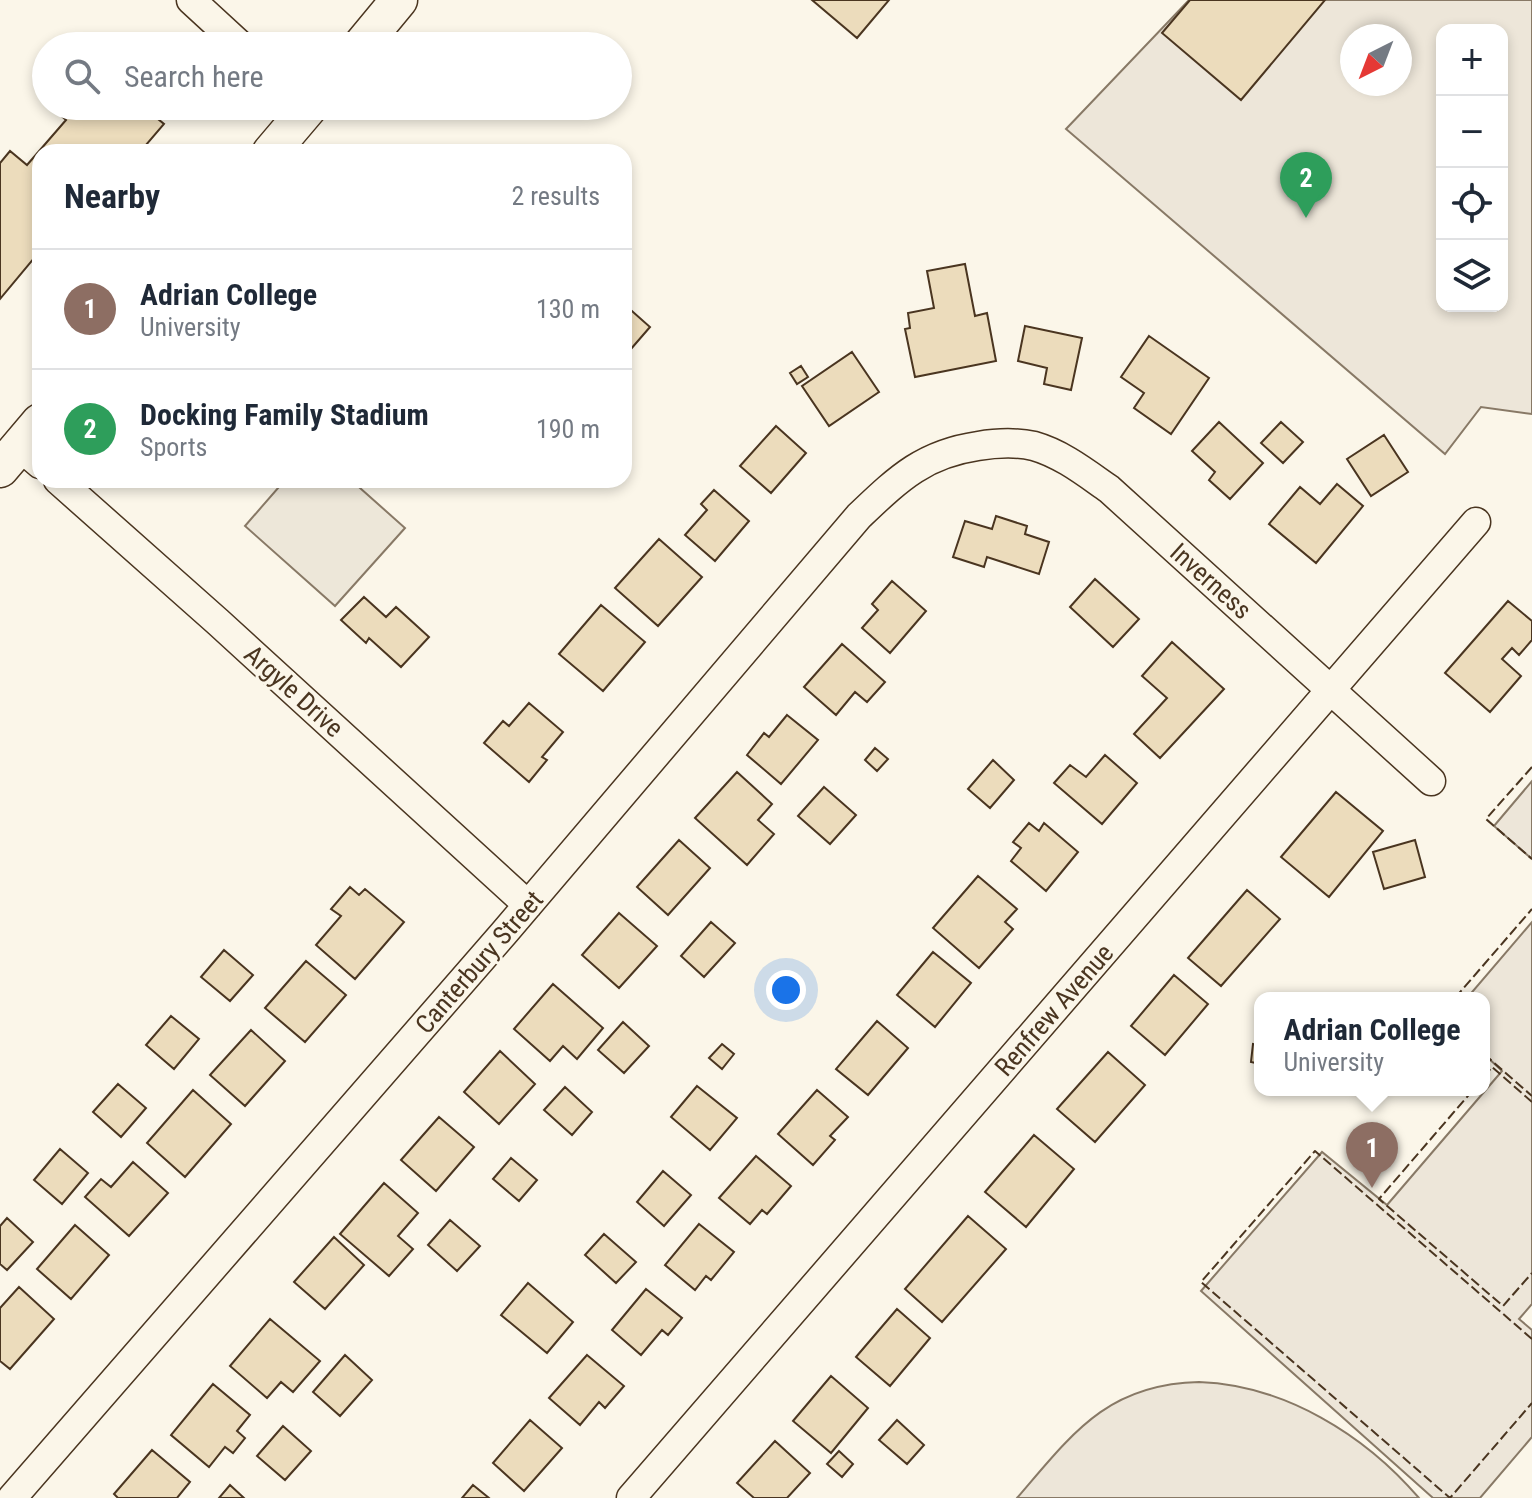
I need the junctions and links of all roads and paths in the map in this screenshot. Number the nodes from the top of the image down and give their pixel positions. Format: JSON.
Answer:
{"nodes":[{"id":1,"x":191,"y":0,"type":"edge"},
{"id":2,"x":399,"y":0,"type":"edge"},
{"id":3,"x":226,"y":32,"type":"edge"},
{"id":4,"x":373,"y":32,"type":"edge"},
{"id":5,"x":297,"y":120,"type":"edge"},
{"id":6,"x":278,"y":144,"type":"edge"},
{"id":7,"x":962,"y":448,"type":"joint"},
{"id":8,"x":67,"y":488,"type":"edge"},
{"id":9,"x":1476,"y":522,"type":"dead end"},
{"id":10,"x":1332,"y":690,"type":"junction"},
{"id":11,"x":1431,"y":781,"type":"dead end"},
{"id":12,"x":528,"y":905,"type":"junction"},
{"id":13,"x":12,"y":1498,"type":"edge"},
{"id":14,"x":631,"y":1498,"type":"edge"}],
"edges":[{"from":1,"to":3,"type":"street"},
{"from":2,"to":4,"type":"street"},
{"from":5,"to":6,"type":"street"},
{"from":7,"to":10,"type":"street","name":"Inverness"},
{"from":7,"to":12,"type":"street","name":"Canterbury Street"},
{"from":8,"to":12,"type":"street","name":"Argyle Drive"},
{"from":9,"to":10,"type":"street","name":"Renfrew Avenue"},
{"from":10,"to":11,"type":"street","name":"Inverness"},
{"from":10,"to":14,"type":"street","name":"Renfrew Avenue"},
{"from":12,"to":13,"type":"street","name":"Canterbury Street"}]}
